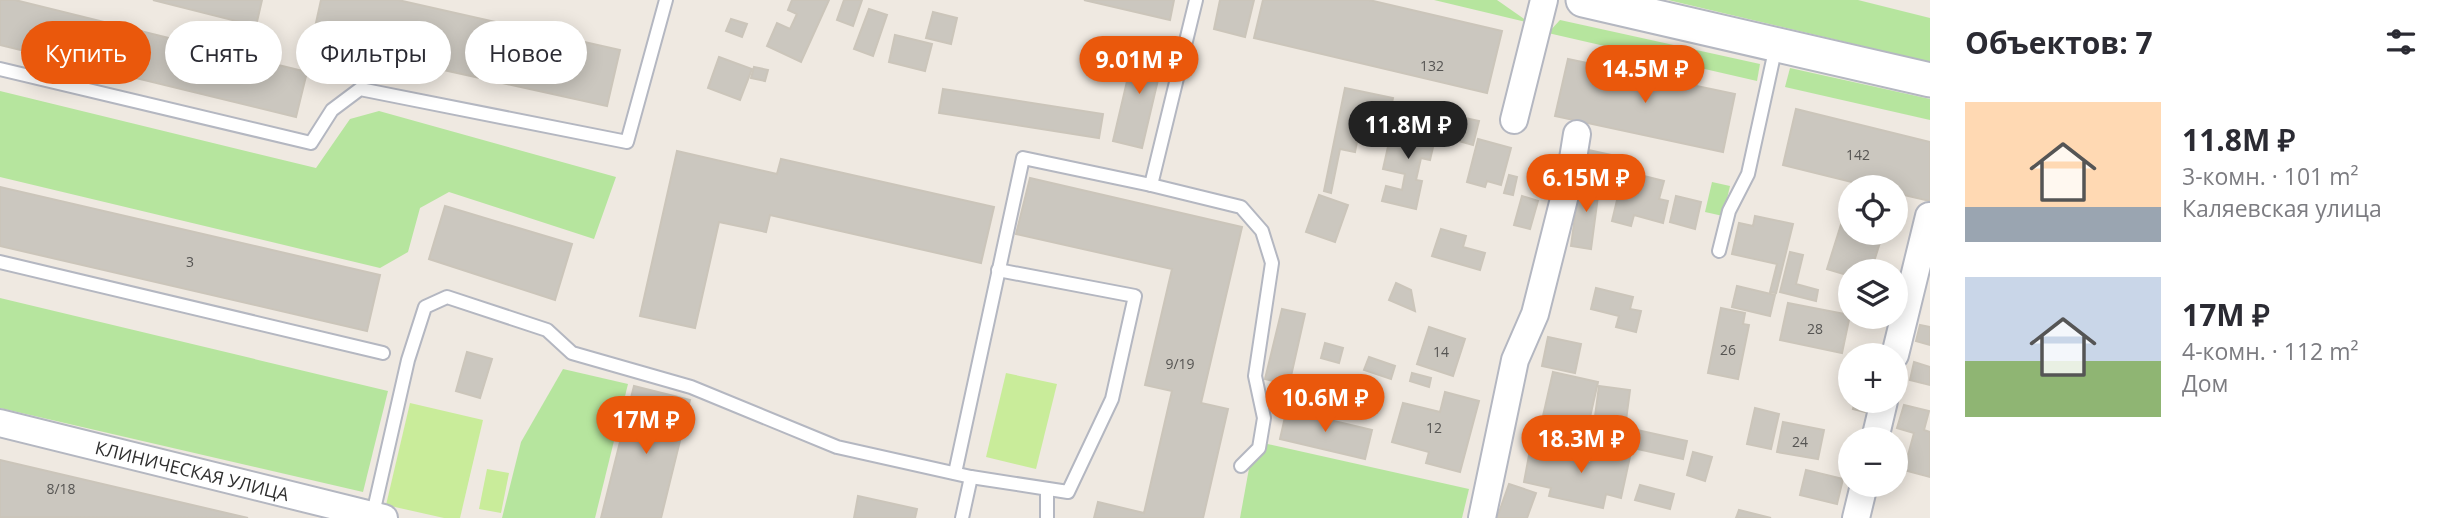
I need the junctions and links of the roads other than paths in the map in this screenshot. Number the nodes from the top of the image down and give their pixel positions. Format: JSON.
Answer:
{"nodes":[{"id":1,"x":666,"y":0,"type":"edge"},
{"id":2,"x":1196,"y":0,"type":"edge"},
{"id":3,"x":1544,"y":0,"type":"edge"},
{"id":4,"x":1583,"y":0,"type":"edge"},
{"id":5,"x":1776,"y":43,"type":"junction"},
{"id":6,"x":0,"y":69,"type":"edge"},
{"id":7,"x":1930,"y":80,"type":"edge"},
{"id":8,"x":1514,"y":120,"type":"dead end"},
{"id":9,"x":1577,"y":134,"type":"dead end"},
{"id":10,"x":1151,"y":185,"type":"junction"},
{"id":11,"x":1929,"y":216,"type":"edge"},
{"id":12,"x":1720,"y":251,"type":"dead end"},
{"id":13,"x":0,"y":262,"type":"edge"},
{"id":14,"x":998,"y":270,"type":"junction"},
{"id":15,"x":1898,"y":343,"type":"edge"},
{"id":16,"x":383,"y":353,"type":"dead end"},
{"id":17,"x":0,"y":423,"type":"edge"},
{"id":18,"x":1241,"y":466,"type":"dead end"},
{"id":19,"x":956,"y":474,"type":"junction"},
{"id":20,"x":971,"y":477,"type":"junction"},
{"id":21,"x":1047,"y":489,"type":"junction"},
{"id":22,"x":1861,"y":497,"type":"edge"},
{"id":23,"x":376,"y":517,"type":"edge"},
{"id":24,"x":961,"y":518,"type":"edge"},
{"id":25,"x":1047,"y":518,"type":"edge"},
{"id":26,"x":1482,"y":518,"type":"edge"},
{"id":27,"x":1856,"y":518,"type":"edge"}],
"edges":[{"from":1,"to":6,"type":"lane"},
{"from":2,"to":10,"type":"lane"},
{"from":3,"to":8,"type":"street"},
{"from":4,"to":5,"type":"street"},
{"from":5,"to":7,"type":"street"},
{"from":5,"to":12,"type":"lane"},
{"from":9,"to":26,"type":"street"},
{"from":10,"to":14,"type":"lane"},
{"from":10,"to":18,"type":"lane"},
{"from":11,"to":15,"type":"street"},
{"from":13,"to":16,"type":"lane"},
{"from":14,"to":19,"type":"lane"},
{"from":14,"to":21,"type":"lane"},
{"from":17,"to":23,"type":"street","name":"КЛИНИЧЕСКАЯ УЛИЦА"},
{"from":19,"to":20,"type":"lane"},
{"from":19,"to":23,"type":"lane"},
{"from":20,"to":21,"type":"lane"},
{"from":20,"to":24,"type":"lane"},
{"from":21,"to":25,"type":"lane"},
{"from":22,"to":27,"type":"street"}]}
